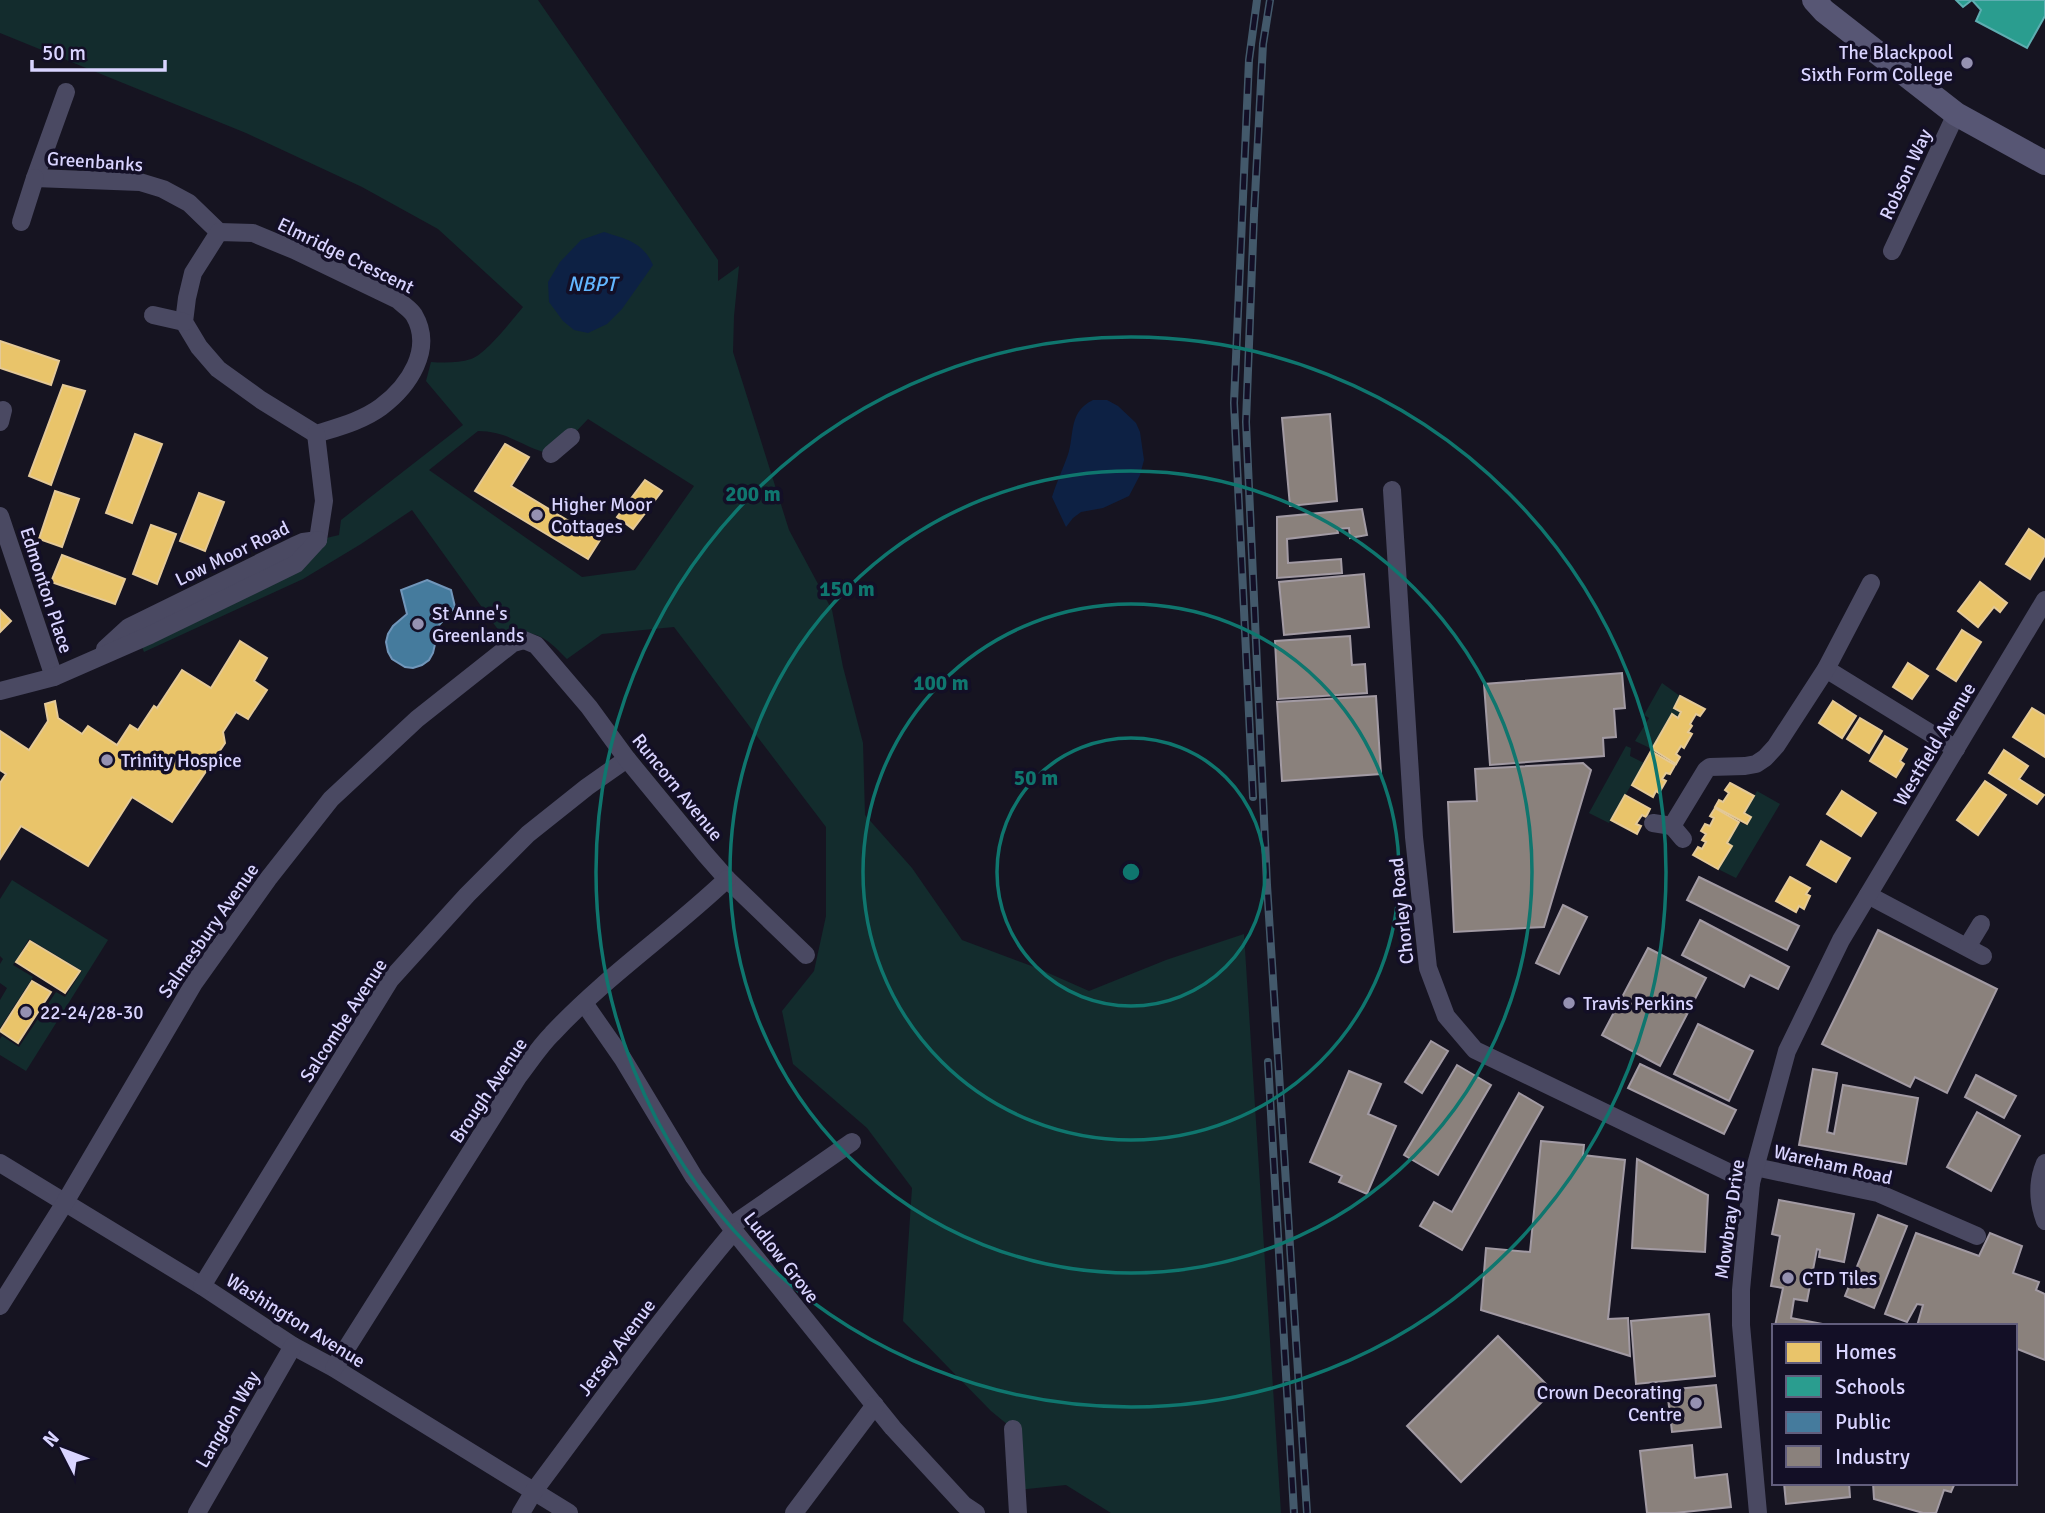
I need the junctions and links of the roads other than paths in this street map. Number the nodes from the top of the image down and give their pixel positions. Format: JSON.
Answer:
{"nodes":[{"id":1,"x":1814,"y":0,"type":"edge"},
{"id":2,"x":66,"y":92,"type":"dead end"},
{"id":3,"x":1956,"y":114,"type":"junction"},
{"id":4,"x":2045,"y":163,"type":"edge"},
{"id":5,"x":35,"y":178,"type":"junction"},
{"id":6,"x":20,"y":222,"type":"dead end"},
{"id":7,"x":219,"y":232,"type":"junction"},
{"id":8,"x":1892,"y":251,"type":"dead end"},
{"id":9,"x":153,"y":315,"type":"dead end"},
{"id":10,"x":184,"y":323,"type":"junction"},
{"id":11,"x":316,"y":434,"type":"junction"},
{"id":12,"x":571,"y":437,"type":"dead end"},
{"id":13,"x":551,"y":454,"type":"dead end"},
{"id":14,"x":1392,"y":490,"type":"dead end"},
{"id":15,"x":0,"y":516,"type":"edge"},
{"id":16,"x":1871,"y":583,"type":"dead end"},
{"id":17,"x":2045,"y":600,"type":"edge"},
{"id":18,"x":524,"y":640,"type":"joint"},
{"id":19,"x":1826,"y":669,"type":"junction"},
{"id":20,"x":54,"y":677,"type":"junction"},
{"id":21,"x":0,"y":691,"type":"edge"},
{"id":22,"x":1956,"y":749,"type":"junction"},
{"id":23,"x":627,"y":759,"type":"junction"},
{"id":24,"x":1653,"y":823,"type":"dead end"},
{"id":25,"x":727,"y":879,"type":"junction"},
{"id":26,"x":1864,"y":902,"type":"junction"},
{"id":27,"x":1981,"y":924,"type":"dead end"},
{"id":28,"x":806,"y":955,"type":"dead end"},
{"id":29,"x":584,"y":1003,"type":"junction"},
{"id":30,"x":852,"y":1141,"type":"dead end"},
{"id":31,"x":0,"y":1163,"type":"edge"},
{"id":32,"x":2045,"y":1163,"type":"edge"},
{"id":33,"x":1753,"y":1175,"type":"junction"},
{"id":34,"x":64,"y":1204,"type":"junction"},
{"id":35,"x":2045,"y":1221,"type":"edge"},
{"id":36,"x":732,"y":1229,"type":"junction"},
{"id":37,"x":1977,"y":1236,"type":"dead end"},
{"id":38,"x":202,"y":1286,"type":"junction"},
{"id":39,"x":0,"y":1306,"type":"edge"},
{"id":40,"x":293,"y":1346,"type":"junction"},
{"id":41,"x":334,"y":1368,"type":"junction"},
{"id":42,"x":875,"y":1405,"type":"junction"},
{"id":43,"x":1013,"y":1429,"type":"dead end"},
{"id":44,"x":534,"y":1491,"type":"junction"},
{"id":45,"x":192,"y":1510,"type":"edge"},
{"id":46,"x":521,"y":1513,"type":"edge"},
{"id":47,"x":569,"y":1513,"type":"edge"},
{"id":48,"x":794,"y":1513,"type":"edge"},
{"id":49,"x":976,"y":1513,"type":"edge"},
{"id":50,"x":1018,"y":1513,"type":"edge"},
{"id":51,"x":1758,"y":1513,"type":"edge"}],
"edges":[{"from":1,"to":3,"type":"main road"},
{"from":2,"to":5,"type":"street","name":"Greenbanks"},
{"from":3,"to":4,"type":"main road"},
{"from":3,"to":8,"type":"street","name":"Robson Way"},
{"from":5,"to":6,"type":"street","name":"Greenbanks"},
{"from":5,"to":7,"type":"street","name":"Greenbanks"},
{"from":7,"to":10,"type":"street"},
{"from":7,"to":11,"type":"street","name":"Elmridge Crescent"},
{"from":9,"to":10,"type":"street"},
{"from":10,"to":11,"type":"street"},
{"from":11,"to":20,"type":"street","name":"Low Moor Road"},
{"from":12,"to":13,"type":"street"},
{"from":14,"to":33,"type":"street","name":"Chorley Road"},
{"from":15,"to":20,"type":"street","name":"Edmonton Place"},
{"from":16,"to":19,"type":"street"},
{"from":17,"to":22,"type":"street","name":"Westfield Avenue"},
{"from":18,"to":23,"type":"street","name":"Runcorn Avenue"},
{"from":18,"to":34,"type":"street","name":"Salmesbury Avenue"},
{"from":19,"to":22,"type":"street"},
{"from":19,"to":24,"type":"street"},
{"from":20,"to":21,"type":"street","name":"Low Moor Road"},
{"from":22,"to":26,"type":"street","name":"Westfield Avenue"},
{"from":23,"to":25,"type":"street","name":"Runcorn Avenue"},
{"from":23,"to":38,"type":"street","name":"Salcombe Avenue"},
{"from":25,"to":28,"type":"street","name":"Runcorn Avenue"},
{"from":25,"to":29,"type":"street","name":"Brough Avenue"},
{"from":26,"to":27,"type":"street"},
{"from":26,"to":33,"type":"street","name":"Mowbray Drive"},
{"from":29,"to":36,"type":"street","name":"Ludlow Grove"},
{"from":29,"to":41,"type":"street","name":"Brough Avenue"},
{"from":30,"to":36,"type":"street","name":"Jersey Avenue"},
{"from":31,"to":34,"type":"street","name":"Washington Avenue"},
{"from":32,"to":35,"type":"street"},
{"from":33,"to":37,"type":"street","name":"Wareham Road"},
{"from":33,"to":51,"type":"street","name":"Mowbray Drive"},
{"from":34,"to":38,"type":"street","name":"Washington Avenue"},
{"from":34,"to":39,"type":"street","name":"Salmesbury Avenue"},
{"from":36,"to":42,"type":"street","name":"Ludlow Grove"},
{"from":36,"to":44,"type":"street","name":"Jersey Avenue"},
{"from":38,"to":40,"type":"street","name":"Washington Avenue"},
{"from":40,"to":41,"type":"street","name":"Washington Avenue"},
{"from":40,"to":45,"type":"street","name":"Langdon Way"},
{"from":41,"to":44,"type":"street","name":"Washington Avenue"},
{"from":42,"to":48,"type":"street"},
{"from":42,"to":49,"type":"street","name":"Ludlow Grove"},
{"from":43,"to":50,"type":"street"},
{"from":44,"to":46,"type":"street","name":"Jersey Avenue"},
{"from":44,"to":47,"type":"street","name":"Washington Avenue"}]}
